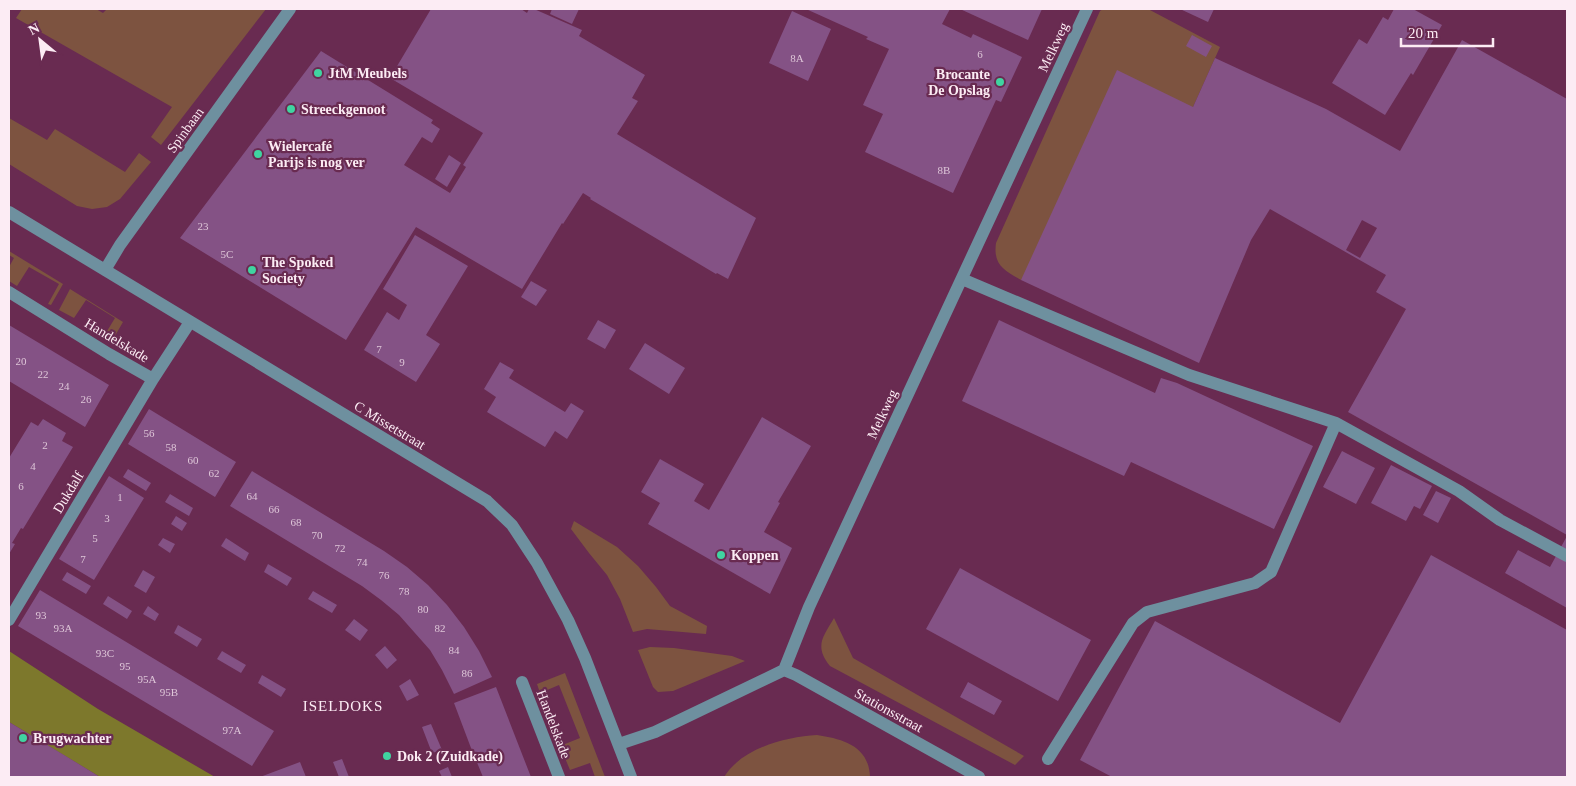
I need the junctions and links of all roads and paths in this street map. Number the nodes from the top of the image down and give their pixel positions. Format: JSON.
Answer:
{"nodes":[{"id":1,"x":290,"y":9,"type":"edge"},
{"id":2,"x":1087,"y":9,"type":"edge"},
{"id":3,"x":9,"y":212,"type":"edge"},
{"id":4,"x":105,"y":270,"type":"junction"},
{"id":5,"x":962,"y":279,"type":"junction"},
{"id":6,"x":9,"y":292,"type":"edge"},
{"id":7,"x":190,"y":322,"type":"junction"},
{"id":8,"x":153,"y":378,"type":"junction"},
{"id":9,"x":1336,"y":423,"type":"junction"},
{"id":10,"x":1567,"y":556,"type":"edge"},
{"id":11,"x":9,"y":620,"type":"edge"},
{"id":12,"x":784,"y":670,"type":"junction"},
{"id":13,"x":522,"y":682,"type":"dead end"},
{"id":14,"x":619,"y":744,"type":"junction"},
{"id":15,"x":1048,"y":759,"type":"dead end"},
{"id":16,"x":559,"y":777,"type":"edge"},
{"id":17,"x":632,"y":777,"type":"edge"},
{"id":18,"x":979,"y":777,"type":"edge"}],
"edges":[{"from":1,"to":4,"type":"street","name":"Spinbaan"},
{"from":2,"to":5,"type":"street","name":"Melkweg"},
{"from":3,"to":4,"type":"street","name":"C Missetstraat"},
{"from":4,"to":7,"type":"street","name":"C Missetstraat"},
{"from":5,"to":9,"type":"street"},
{"from":5,"to":12,"type":"street","name":"Melkweg"},
{"from":6,"to":8,"type":"street","name":"Handelskade"},
{"from":7,"to":8,"type":"street","name":"Handelskade"},
{"from":7,"to":14,"type":"street","name":"C Missetstraat"},
{"from":8,"to":11,"type":"street","name":"Dukdalf"},
{"from":9,"to":10,"type":"street"},
{"from":9,"to":15,"type":"street"},
{"from":12,"to":14,"type":"street"},
{"from":12,"to":18,"type":"street","name":"Stationsstraat"},
{"from":13,"to":16,"type":"street","name":"Handelskade"},
{"from":14,"to":17,"type":"street","name":"C Missetstraat"}]}
